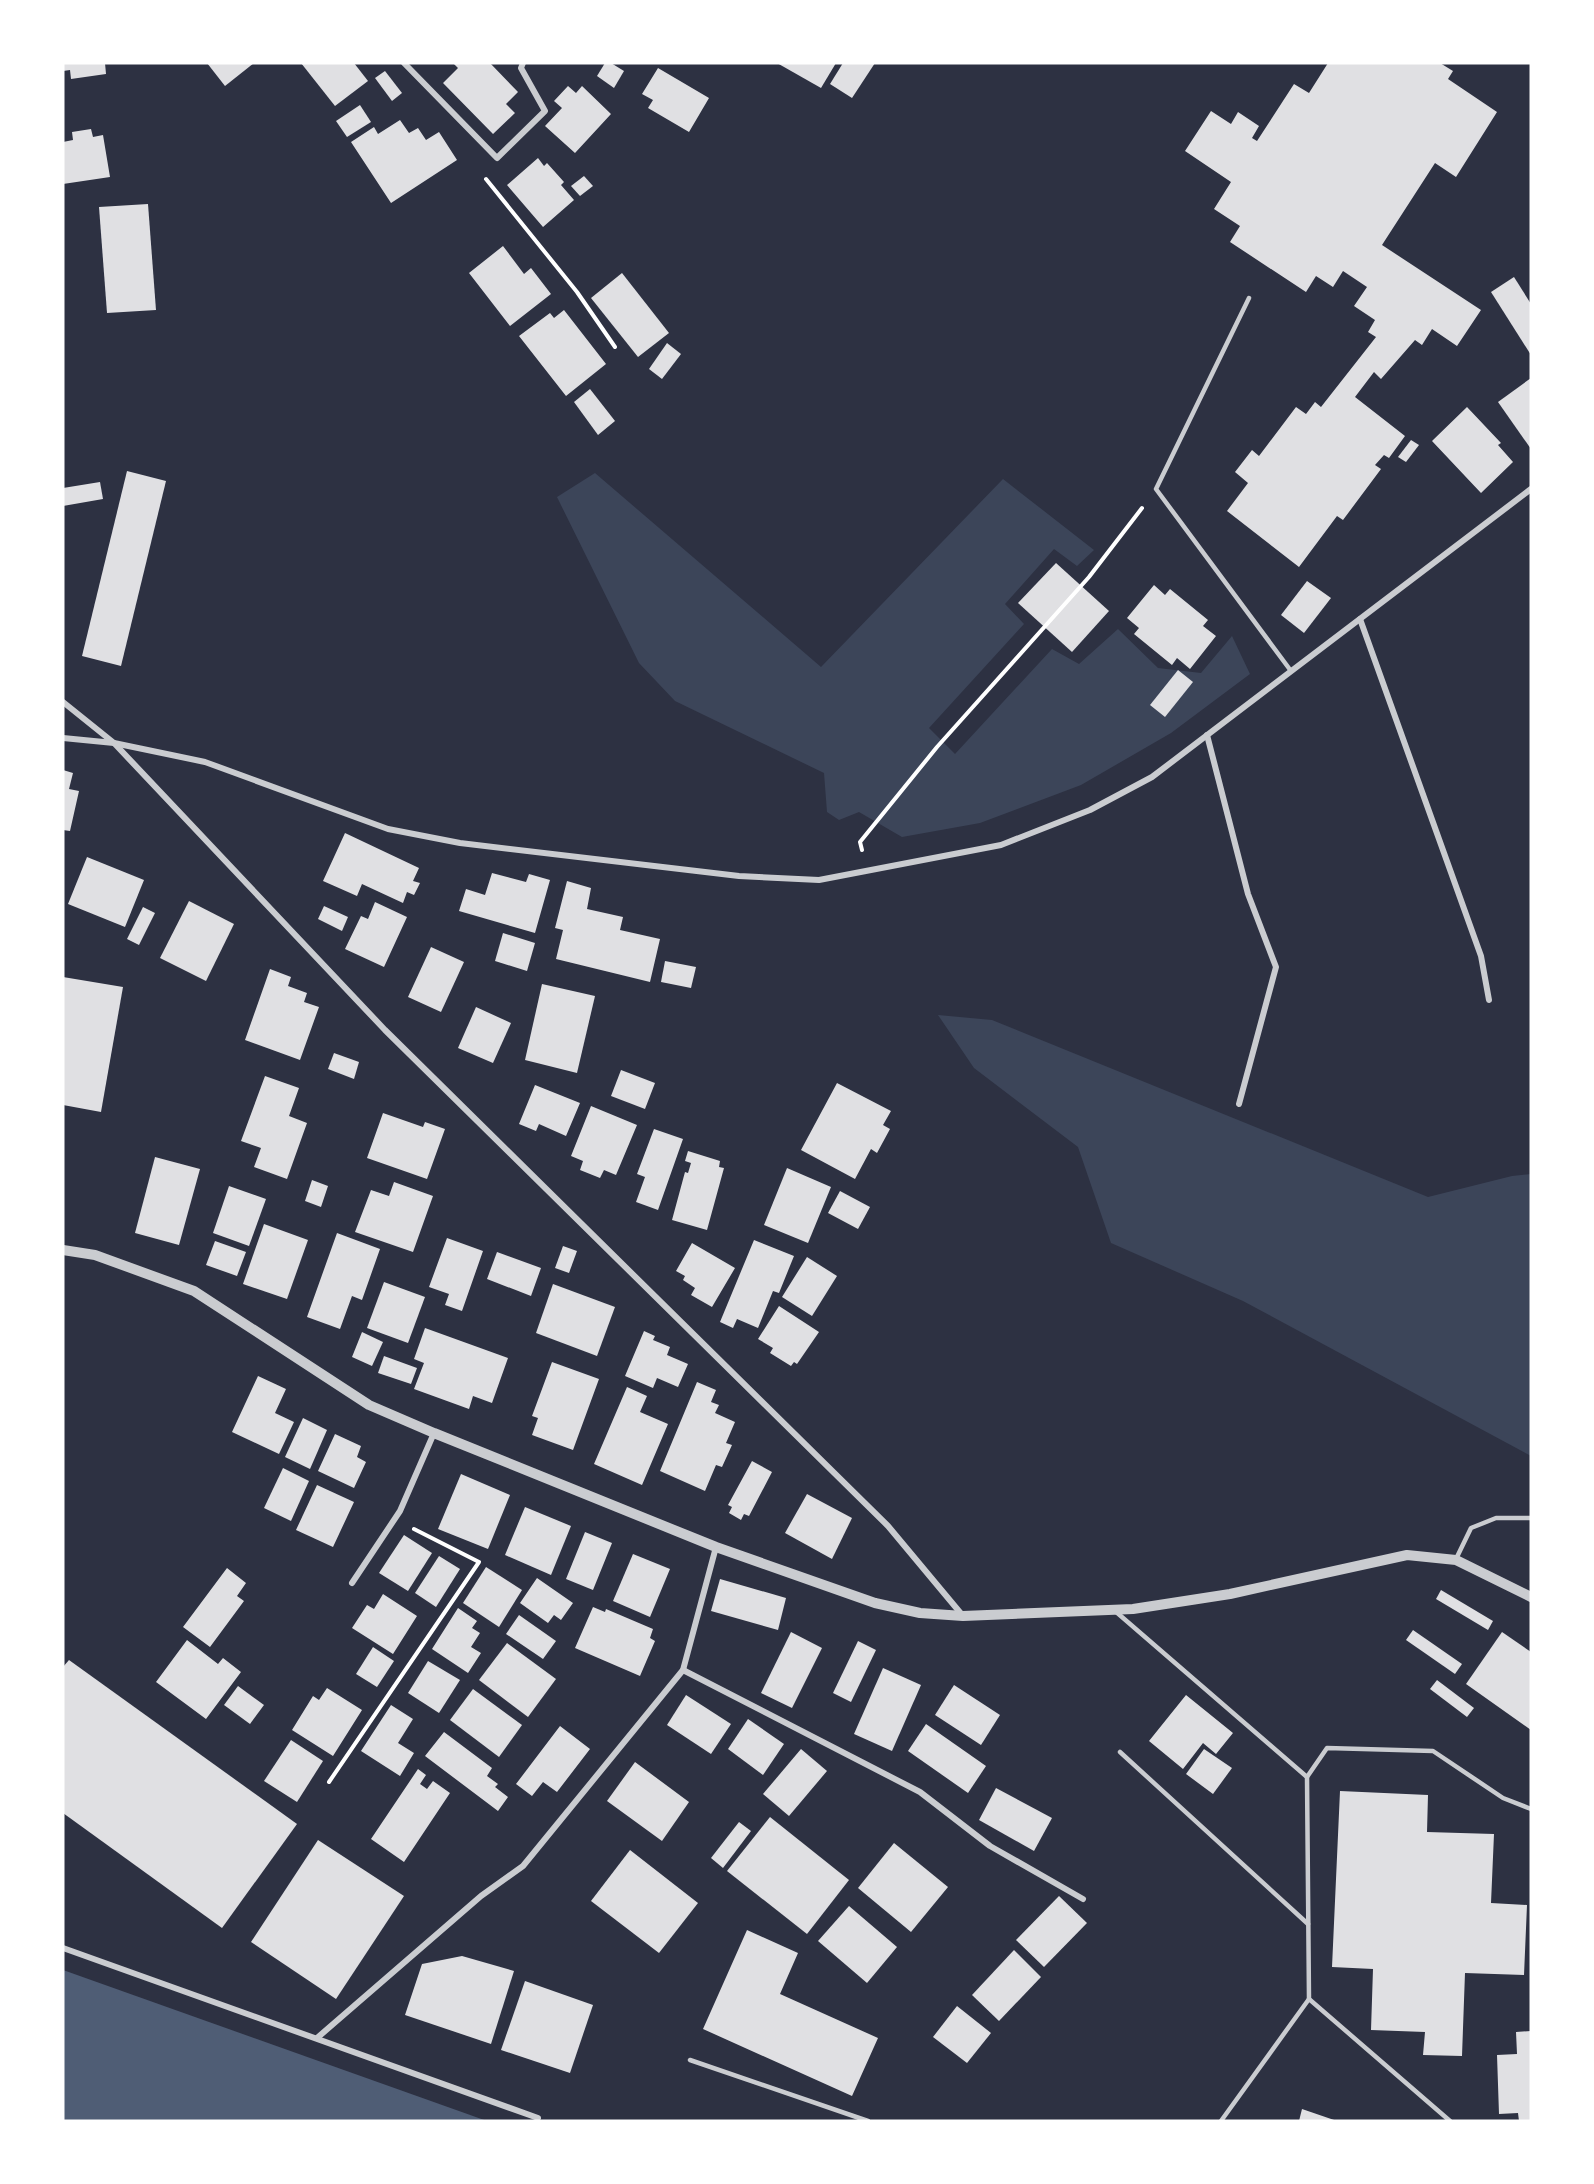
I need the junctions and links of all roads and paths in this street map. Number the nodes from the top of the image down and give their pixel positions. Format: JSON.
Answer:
{"nodes":[{"id":1,"x":404,"y":63,"type":"edge"},
{"id":2,"x":523,"y":63,"type":"edge"},
{"id":3,"x":492,"y":152,"type":"junction"},
{"id":4,"x":1249,"y":298,"type":"dead end"},
{"id":5,"x":615,"y":347,"type":"dead end"},
{"id":6,"x":1156,"y":489,"type":"junction"},
{"id":7,"x":1531,"y":489,"type":"edge"},
{"id":8,"x":1360,"y":619,"type":"junction"},
{"id":9,"x":1291,"y":671,"type":"junction"},
{"id":10,"x":63,"y":702,"type":"edge"},
{"id":11,"x":1207,"y":735,"type":"junction"},
{"id":12,"x":63,"y":738,"type":"edge"},
{"id":13,"x":114,"y":743,"type":"junction"},
{"id":14,"x":867,"y":871,"type":"junction"},
{"id":15,"x":1489,"y":1000,"type":"dead end"},
{"id":16,"x":1239,"y":1104,"type":"dead end"},
{"id":17,"x":63,"y":1250,"type":"edge"},
{"id":18,"x":434,"y":1433,"type":"junction"},
{"id":19,"x":1531,"y":1518,"type":"edge"},
{"id":20,"x":394,"y":1519,"type":"junction"},
{"id":21,"x":716,"y":1547,"type":"junction"},
{"id":22,"x":1456,"y":1560,"type":"junction"},
{"id":23,"x":352,"y":1583,"type":"dead end"},
{"id":24,"x":1531,"y":1597,"type":"edge"},
{"id":25,"x":1114,"y":1610,"type":"junction"},
{"id":26,"x":963,"y":1616,"type":"junction"},
{"id":27,"x":683,"y":1670,"type":"junction"},
{"id":28,"x":1120,"y":1752,"type":"dead end"},
{"id":29,"x":1307,"y":1777,"type":"junction"},
{"id":30,"x":328,"y":1782,"type":"dead end"},
{"id":31,"x":1531,"y":1809,"type":"edge"},
{"id":32,"x":1083,"y":1899,"type":"dead end"},
{"id":33,"x":1308,"y":1924,"type":"junction"},
{"id":34,"x":63,"y":1948,"type":"edge"},
{"id":35,"x":1309,"y":1999,"type":"junction"},
{"id":36,"x":318,"y":2038,"type":"junction"},
{"id":37,"x":690,"y":2060,"type":"dead end"},
{"id":38,"x":538,"y":2118,"type":"dead end"},
{"id":39,"x":868,"y":2121,"type":"edge"},
{"id":40,"x":1221,"y":2121,"type":"edge"},
{"id":41,"x":1450,"y":2121,"type":"edge"}],
"edges":[{"from":1,"to":3,"type":"street"},
{"from":2,"to":3,"type":"street"},
{"from":3,"to":5,"type":"path"},
{"from":4,"to":6,"type":"lane"},
{"from":6,"to":9,"type":"lane"},
{"from":6,"to":14,"type":"path"},
{"from":7,"to":8,"type":"street"},
{"from":8,"to":9,"type":"street"},
{"from":8,"to":15,"type":"street"},
{"from":9,"to":11,"type":"street"},
{"from":10,"to":13,"type":"street"},
{"from":11,"to":14,"type":"street"},
{"from":11,"to":16,"type":"street"},
{"from":12,"to":13,"type":"street"},
{"from":13,"to":14,"type":"street"},
{"from":13,"to":26,"type":"street"},
{"from":17,"to":18,"type":"street"},
{"from":18,"to":20,"type":"street"},
{"from":18,"to":21,"type":"street"},
{"from":19,"to":22,"type":"lane"},
{"from":20,"to":23,"type":"street"},
{"from":20,"to":30,"type":"path"},
{"from":21,"to":26,"type":"street"},
{"from":21,"to":27,"type":"street"},
{"from":22,"to":24,"type":"street"},
{"from":22,"to":25,"type":"street"},
{"from":25,"to":26,"type":"street"},
{"from":25,"to":29,"type":"lane"},
{"from":27,"to":32,"type":"street"},
{"from":27,"to":36,"type":"street"},
{"from":28,"to":33,"type":"lane"},
{"from":29,"to":31,"type":"lane"},
{"from":29,"to":33,"type":"lane"},
{"from":33,"to":35,"type":"lane"},
{"from":34,"to":36,"type":"street"},
{"from":35,"to":40,"type":"lane"},
{"from":35,"to":41,"type":"lane"},
{"from":36,"to":38,"type":"street"},
{"from":37,"to":39,"type":"lane"}]}
